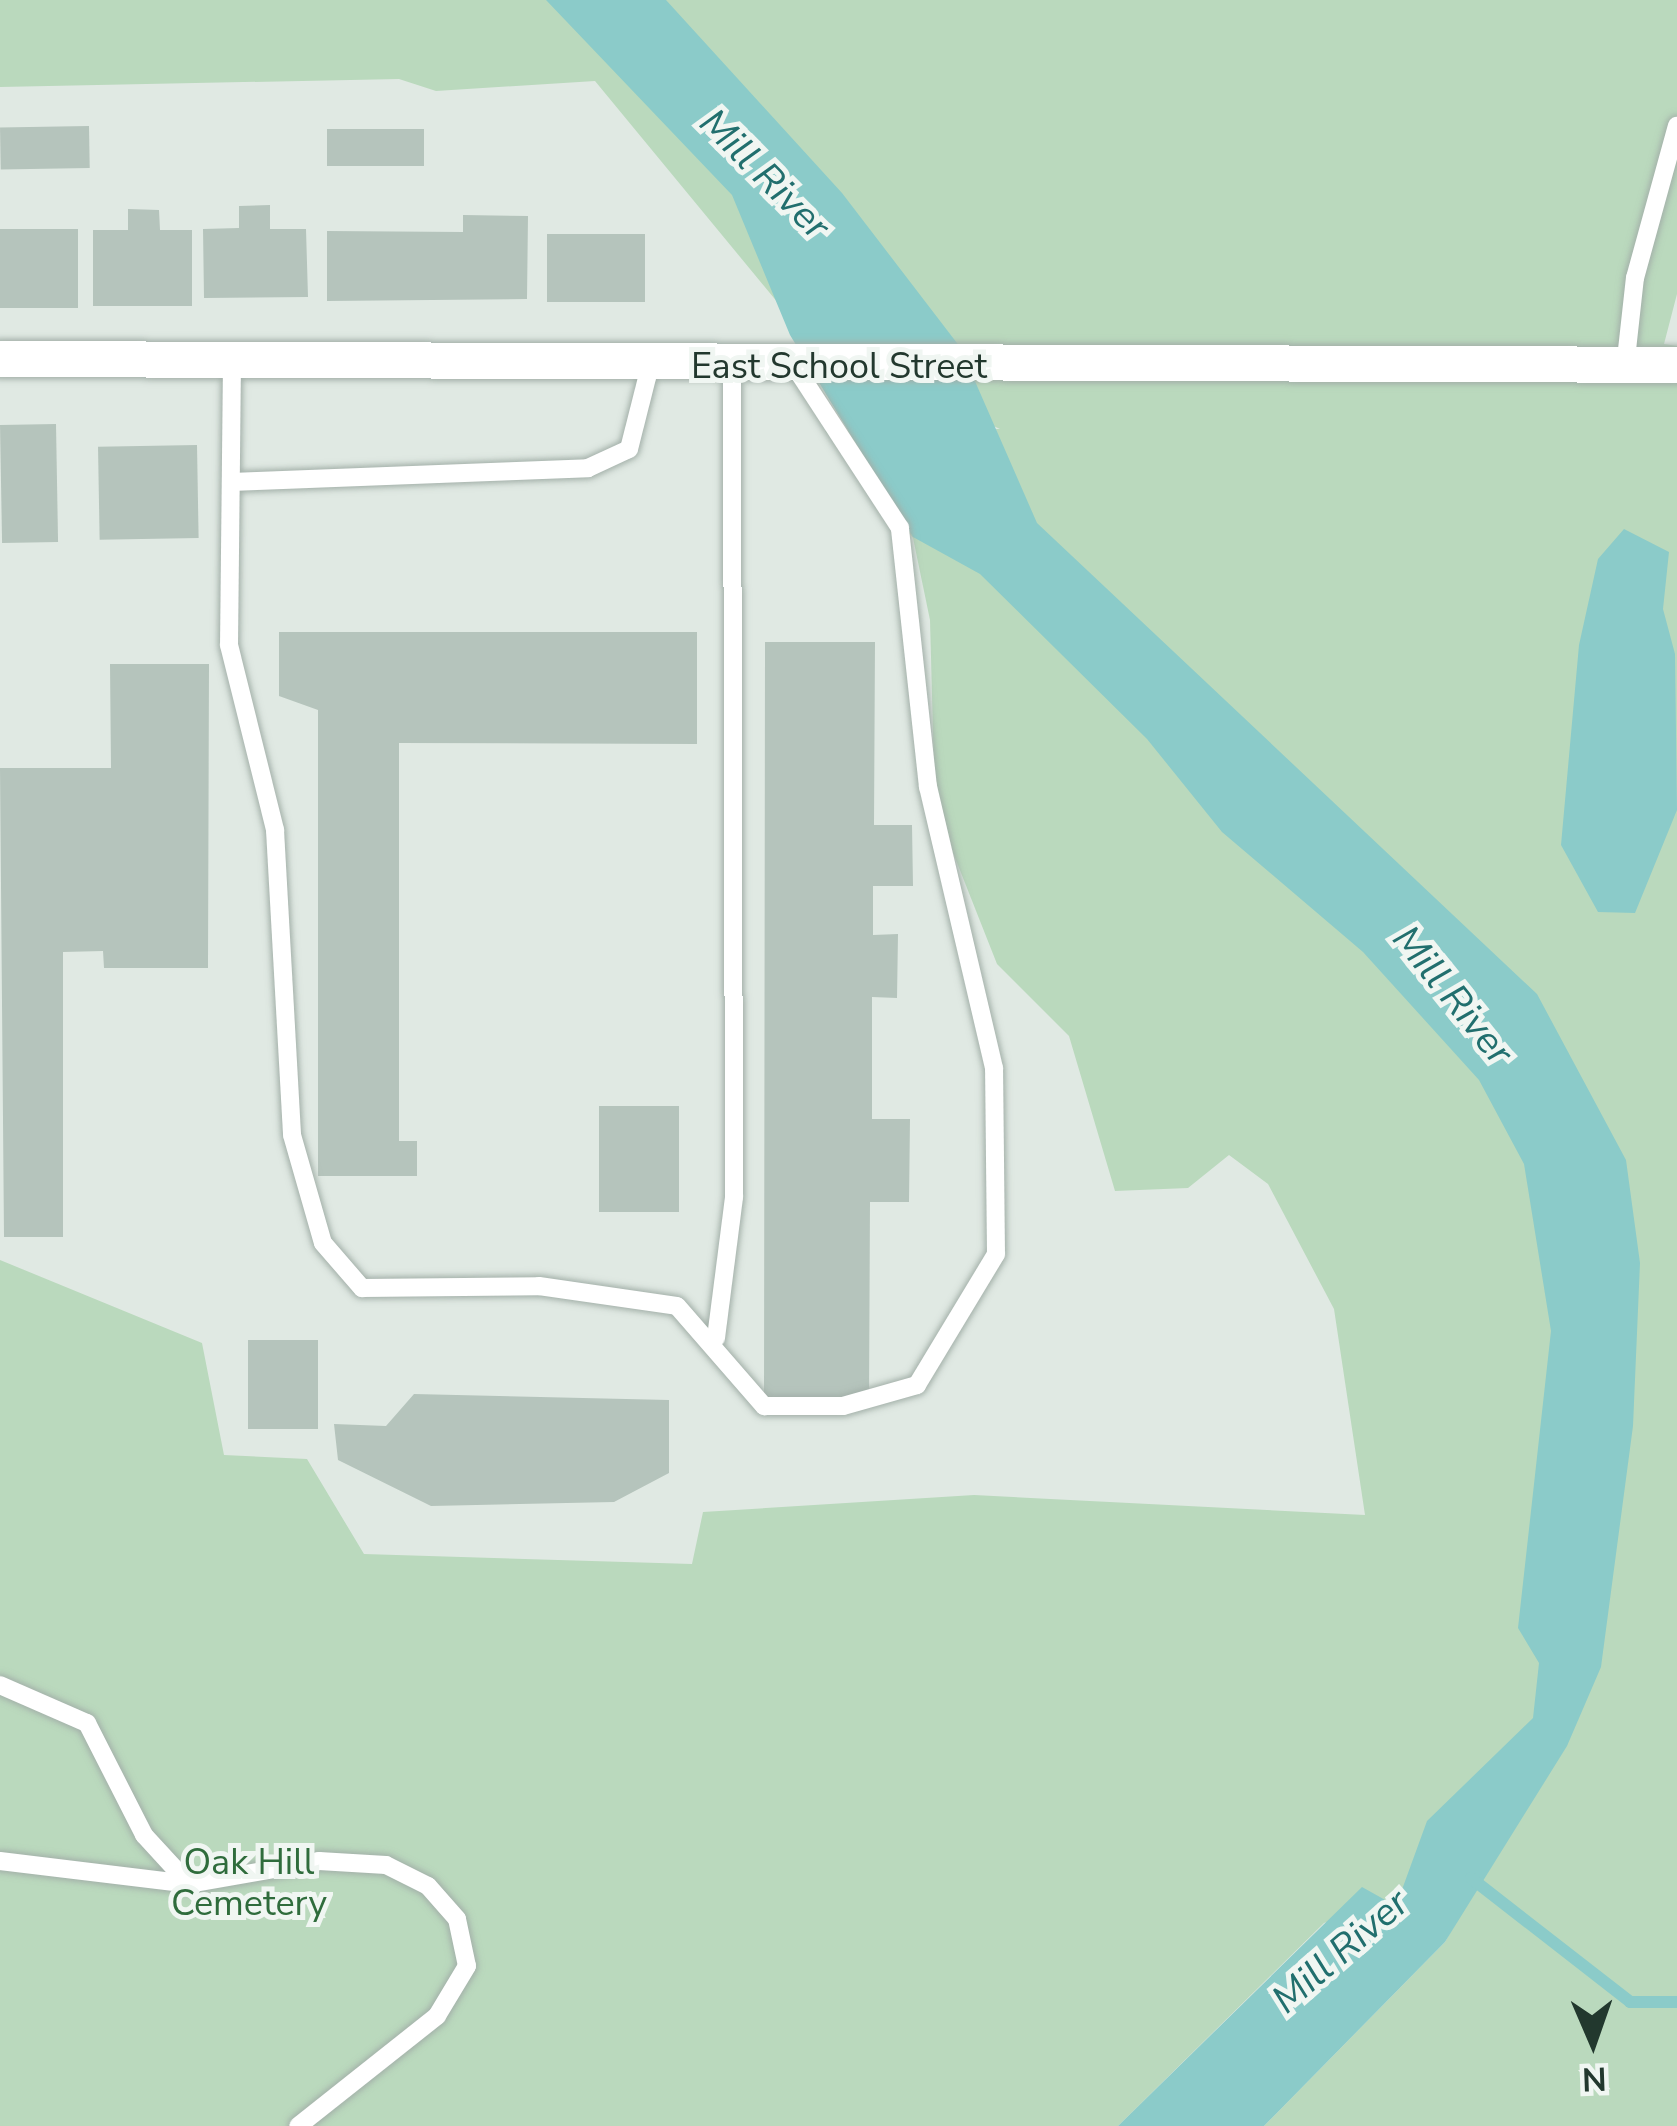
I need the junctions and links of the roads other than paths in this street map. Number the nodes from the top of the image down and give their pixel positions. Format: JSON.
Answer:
{"nodes":[{"id":1,"x":1677,"y":126,"type":"edge"},
{"id":2,"x":0,"y":359,"type":"edge"},
{"id":3,"x":232,"y":361,"type":"junction"},
{"id":4,"x":1677,"y":365,"type":"edge"},
{"id":5,"x":650,"y":366,"type":"junction"},
{"id":6,"x":732,"y":367,"type":"junction"},
{"id":7,"x":801,"y":368,"type":"junction"},
{"id":8,"x":1625,"y":368,"type":"junction"},
{"id":9,"x":231,"y":482,"type":"junction"},
{"id":10,"x":716,"y":1338,"type":"junction"},
{"id":11,"x":0,"y":1685,"type":"edge"},
{"id":12,"x":157,"y":1851,"type":"junction"},
{"id":13,"x":0,"y":1862,"type":"edge"},
{"id":14,"x":145,"y":1883,"type":"junction"},
{"id":15,"x":189,"y":1884,"type":"junction"},
{"id":16,"x":298,"y":2126,"type":"edge"}],
"edges":[{"from":1,"to":8,"type":"lane"},
{"from":2,"to":3,"type":"street","name":"East School Street"},
{"from":3,"to":5,"type":"street","name":"East School Street"},
{"from":3,"to":9,"type":"lane"},
{"from":4,"to":8,"type":"street","name":"East School Street"},
{"from":5,"to":6,"type":"street","name":"East School Street"},
{"from":5,"to":9,"type":"lane"},
{"from":6,"to":7,"type":"street","name":"East School Street"},
{"from":6,"to":10,"type":"lane"},
{"from":7,"to":8,"type":"street","name":"East School Street"},
{"from":7,"to":10,"type":"lane"},
{"from":9,"to":10,"type":"lane"},
{"from":11,"to":12,"type":"lane"},
{"from":12,"to":14,"type":"lane"},
{"from":12,"to":15,"type":"lane"},
{"from":13,"to":14,"type":"lane"},
{"from":14,"to":15,"type":"lane"},
{"from":15,"to":16,"type":"lane"}]}
